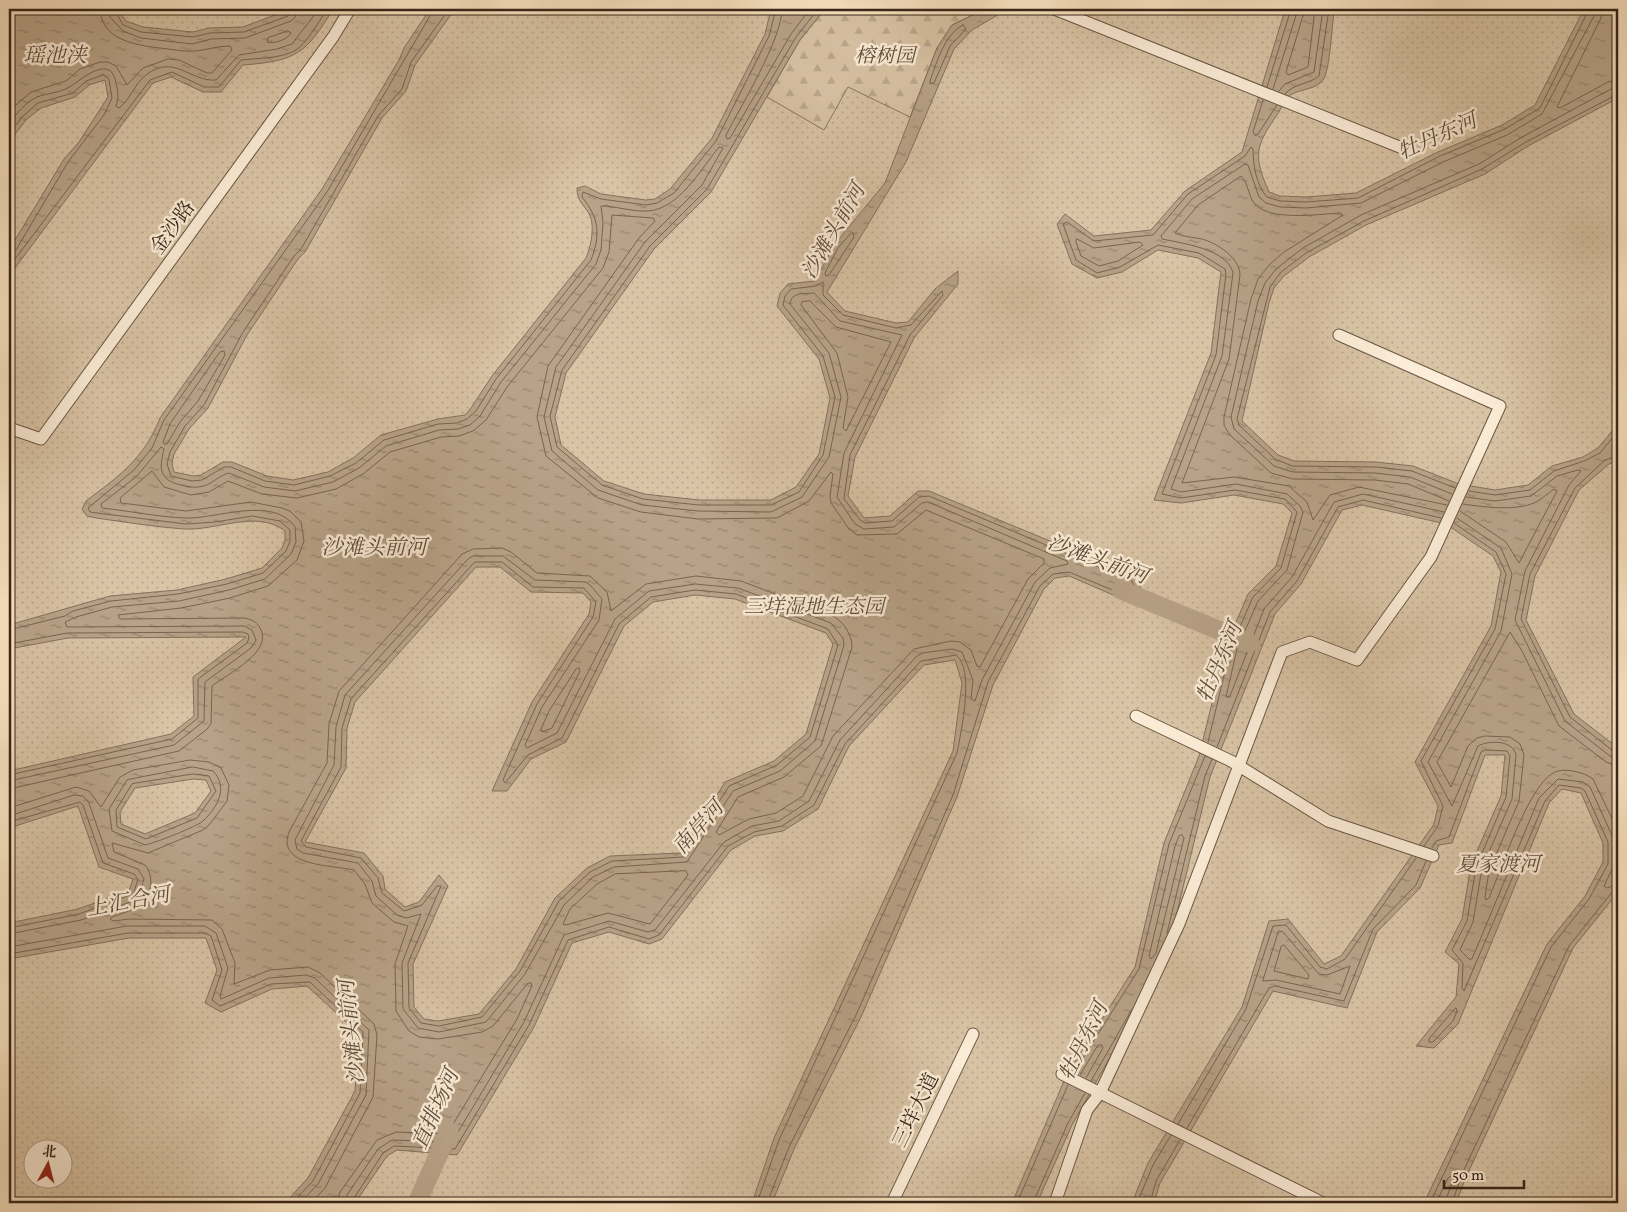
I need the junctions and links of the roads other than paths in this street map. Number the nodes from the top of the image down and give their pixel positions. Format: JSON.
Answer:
{"nodes":[{"id":1,"x":350,"y":9,"type":"edge"},
{"id":2,"x":1054,"y":9,"type":"edge"},
{"id":3,"x":1406,"y":150,"type":"dead end"},
{"id":4,"x":1339,"y":335,"type":"dead end"},
{"id":5,"x":9,"y":428,"type":"edge"},
{"id":6,"x":1136,"y":716,"type":"dead end"},
{"id":7,"x":1236,"y":763,"type":"junction"},
{"id":8,"x":1433,"y":856,"type":"dead end"},
{"id":9,"x":973,"y":1034,"type":"dead end"},
{"id":10,"x":1062,"y":1074,"type":"dead end"},
{"id":11,"x":1100,"y":1094,"type":"junction"},
{"id":12,"x":892,"y":1203,"type":"edge"},
{"id":13,"x":1055,"y":1203,"type":"edge"},
{"id":14,"x":1323,"y":1203,"type":"edge"}],
"edges":[{"from":1,"to":5,"type":"street","name":"金沙路"},
{"from":2,"to":3,"type":"street"},
{"from":4,"to":7,"type":"street"},
{"from":6,"to":7,"type":"street"},
{"from":7,"to":8,"type":"street"},
{"from":7,"to":11,"type":"street"},
{"from":9,"to":12,"type":"street","name":"三垟大道"},
{"from":10,"to":11,"type":"street"},
{"from":11,"to":13,"type":"street"},
{"from":11,"to":14,"type":"street"}]}
